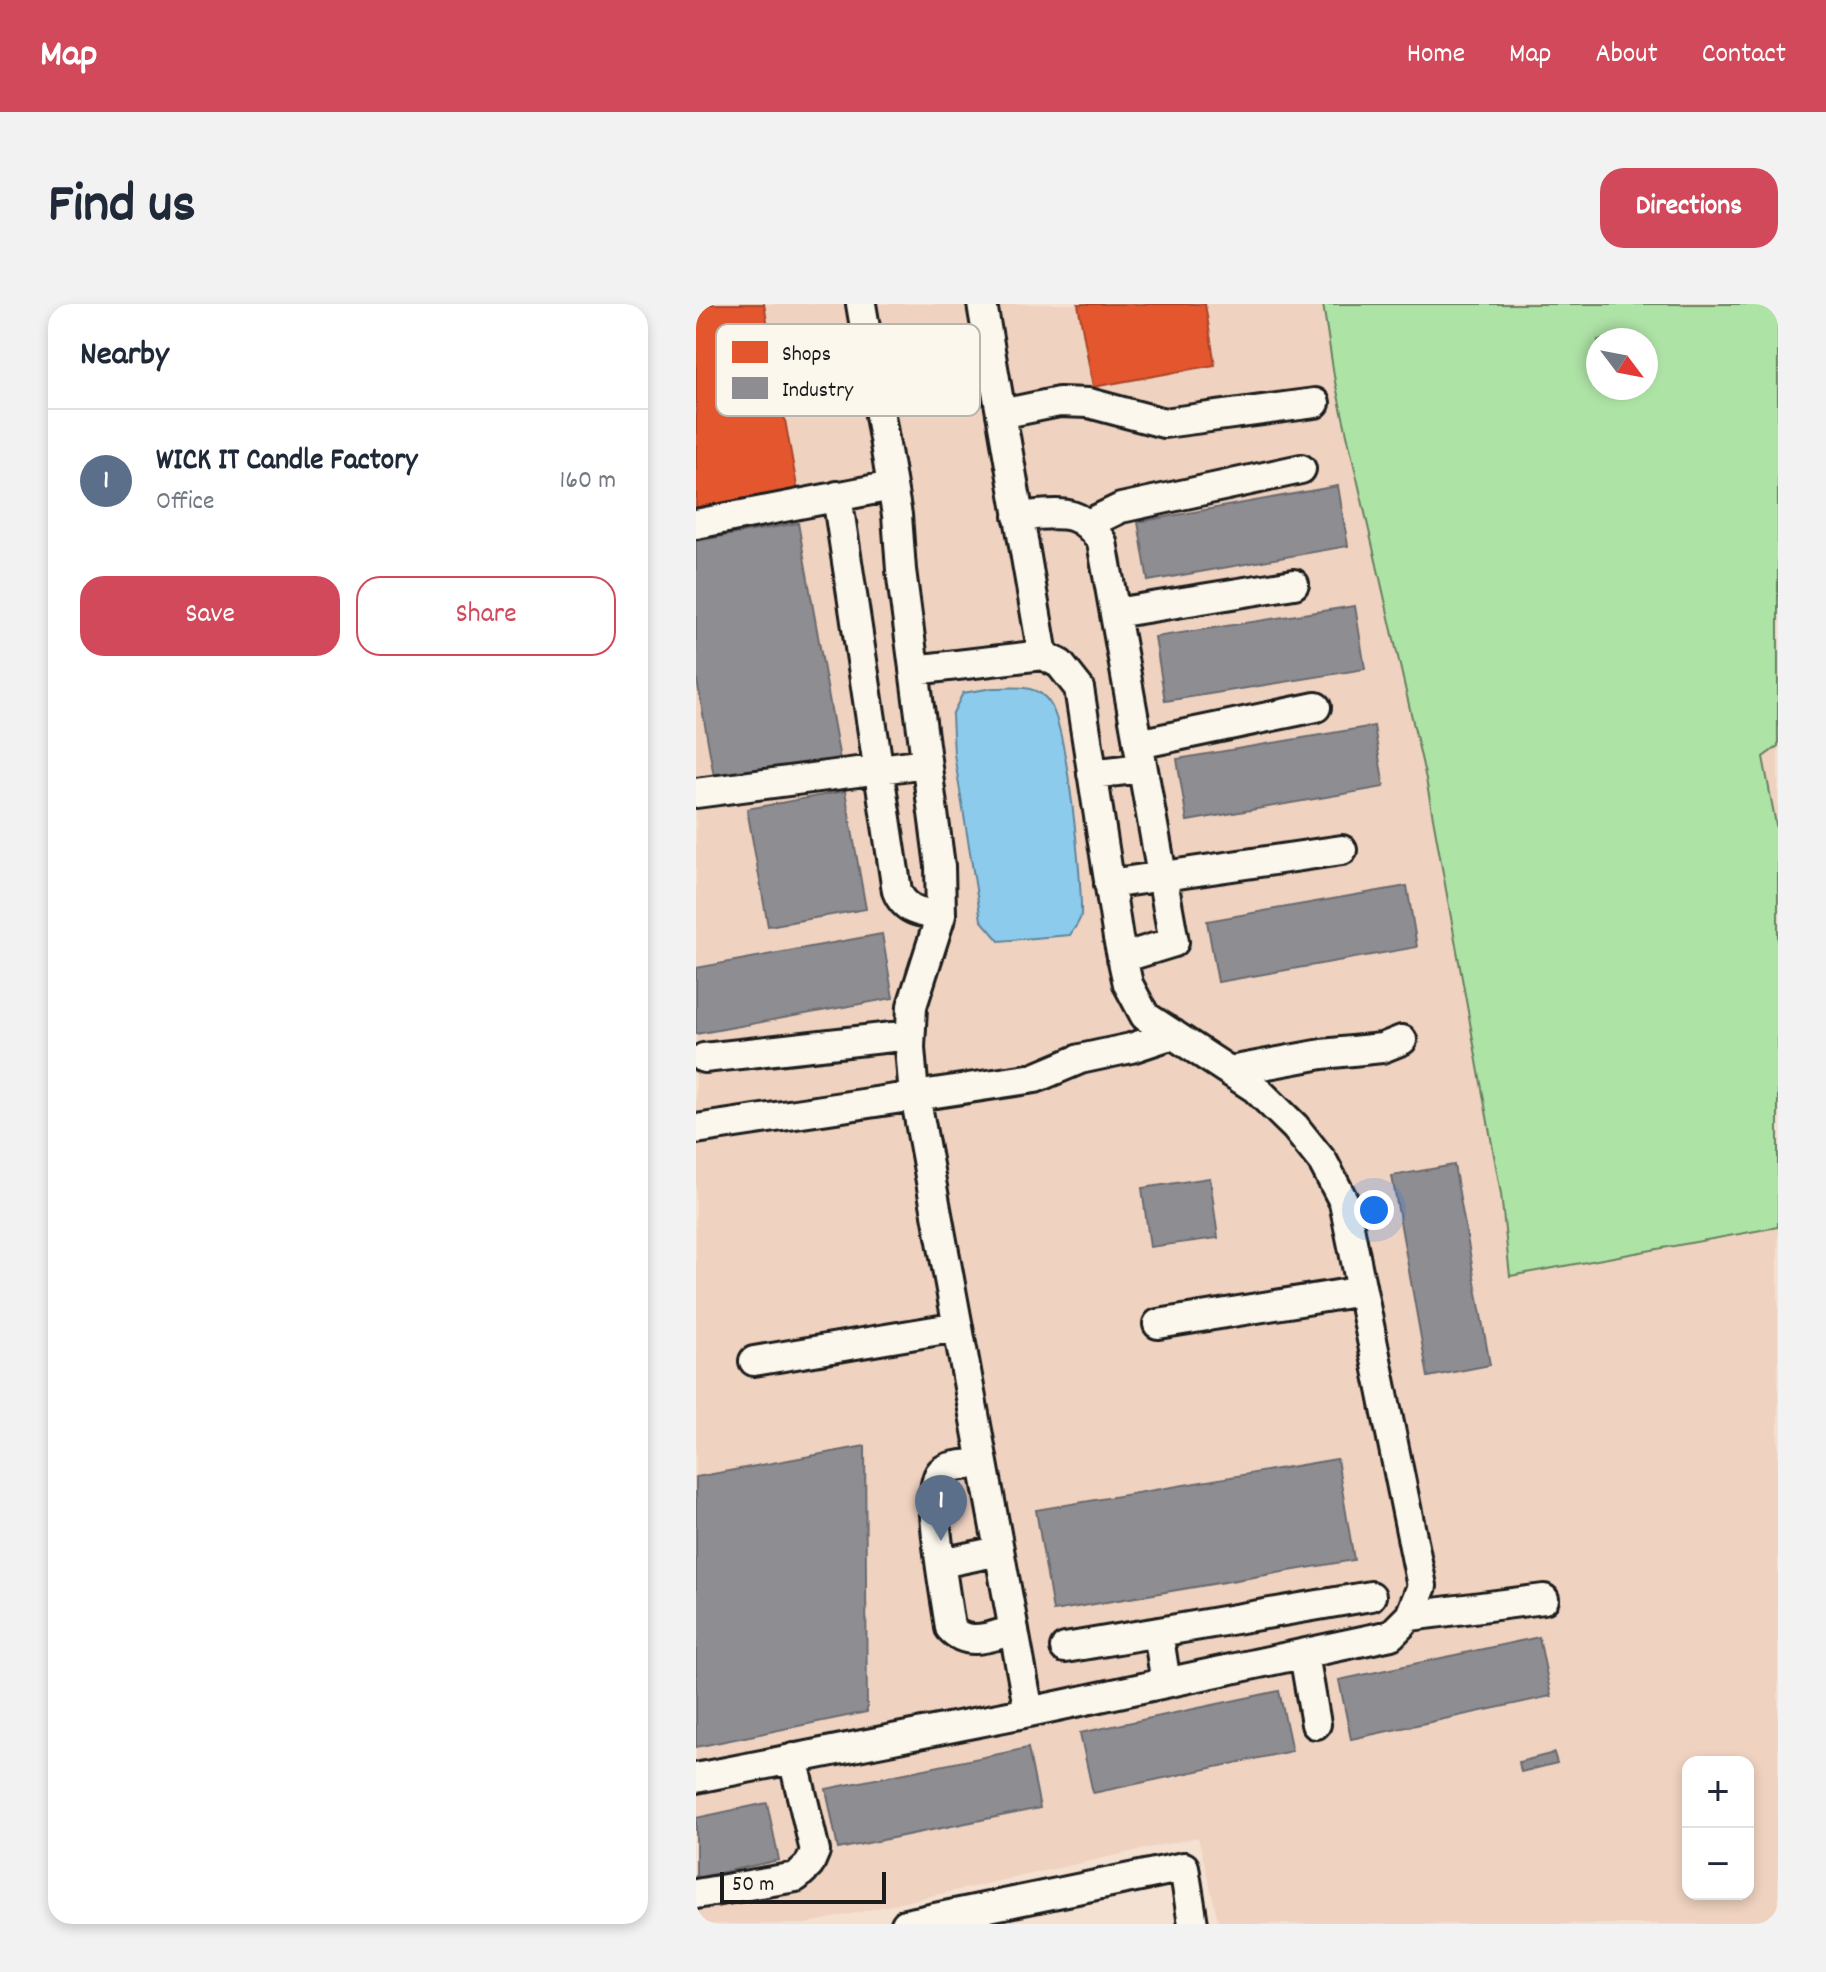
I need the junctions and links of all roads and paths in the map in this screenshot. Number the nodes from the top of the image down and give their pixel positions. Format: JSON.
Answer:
{"nodes":[{"id":1,"x":861,"y":304,"type":"edge"},
{"id":2,"x":982,"y":304,"type":"edge"},
{"id":3,"x":864,"y":324,"type":"edge"},
{"id":4,"x":1315,"y":403,"type":"dead end"},
{"id":5,"x":1001,"y":414,"type":"junction"},
{"id":6,"x":880,"y":416,"type":"edge"},
{"id":7,"x":1301,"y":469,"type":"dead end"},
{"id":8,"x":892,"y":486,"type":"junction"},
{"id":9,"x":837,"y":496,"type":"junction"},
{"id":10,"x":1018,"y":516,"type":"junction"},
{"id":11,"x":1090,"y":523,"type":"junction"},
{"id":12,"x":696,"y":524,"type":"edge"},
{"id":13,"x":1294,"y":584,"type":"dead end"},
{"id":14,"x":1115,"y":613,"type":"junction"},
{"id":15,"x":1043,"y":655,"type":"junction"},
{"id":16,"x":914,"y":670,"type":"junction"},
{"id":17,"x":1126,"y":681,"type":"junction"},
{"id":18,"x":1076,"y":684,"type":"junction"},
{"id":19,"x":1316,"y":707,"type":"dead end"},
{"id":20,"x":1140,"y":756,"type":"junction"},
{"id":21,"x":926,"y":763,"type":"junction"},
{"id":22,"x":879,"y":770,"type":"junction"},
{"id":23,"x":1092,"y":774,"type":"junction"},
{"id":24,"x":696,"y":793,"type":"edge"},
{"id":25,"x":1342,"y":850,"type":"dead end"},
{"id":26,"x":1162,"y":877,"type":"junction"},
{"id":27,"x":1109,"y":884,"type":"junction"},
{"id":28,"x":941,"y":915,"type":"junction"},
{"id":29,"x":1122,"y":958,"type":"junction"},
{"id":30,"x":1173,"y":1034,"type":"junction"},
{"id":31,"x":910,"y":1035,"type":"junction"},
{"id":32,"x":1402,"y":1040,"type":"dead end"},
{"id":33,"x":704,"y":1058,"type":"dead end"},
{"id":34,"x":1230,"y":1071,"type":"junction"},
{"id":35,"x":915,"y":1098,"type":"junction"},
{"id":36,"x":696,"y":1129,"type":"edge"},
{"id":37,"x":1362,"y":1291,"type":"junction"},
{"id":38,"x":1158,"y":1324,"type":"dead end"},
{"id":39,"x":958,"y":1327,"type":"junction"},
{"id":40,"x":754,"y":1361,"type":"dead end"},
{"id":41,"x":983,"y":1463,"type":"junction"},
{"id":42,"x":999,"y":1551,"type":"junction"},
{"id":43,"x":941,"y":1563,"type":"junction"},
{"id":44,"x":1371,"y":1596,"type":"dead end"},
{"id":45,"x":1544,"y":1599,"type":"dead end"},
{"id":46,"x":1263,"y":1614,"type":"junction"},
{"id":47,"x":1410,"y":1616,"type":"junction"},
{"id":48,"x":1014,"y":1630,"type":"junction"},
{"id":49,"x":1158,"y":1632,"type":"junction"},
{"id":50,"x":1065,"y":1648,"type":"dead end"},
{"id":51,"x":1304,"y":1654,"type":"junction"},
{"id":52,"x":1270,"y":1661,"type":"junction"},
{"id":53,"x":1166,"y":1683,"type":"junction"},
{"id":54,"x":1029,"y":1712,"type":"junction"},
{"id":55,"x":1316,"y":1724,"type":"dead end"},
{"id":56,"x":793,"y":1758,"type":"junction"},
{"id":57,"x":696,"y":1778,"type":"edge"},
{"id":58,"x":696,"y":1894,"type":"edge"},
{"id":59,"x":906,"y":1924,"type":"edge"},
{"id":60,"x":1193,"y":1924,"type":"edge"}],
"edges":[{"from":1,"to":3,"type":"lane"},
{"from":2,"to":5,"type":"lane"},
{"from":4,"to":5,"type":"lane"},
{"from":5,"to":10,"type":"lane"},
{"from":6,"to":8,"type":"lane"},
{"from":7,"to":11,"type":"lane"},
{"from":8,"to":9,"type":"lane"},
{"from":8,"to":16,"type":"lane"},
{"from":9,"to":12,"type":"lane"},
{"from":9,"to":22,"type":"lane"},
{"from":10,"to":11,"type":"lane"},
{"from":10,"to":15,"type":"lane"},
{"from":11,"to":14,"type":"lane"},
{"from":13,"to":14,"type":"lane"},
{"from":14,"to":17,"type":"lane"},
{"from":15,"to":16,"type":"lane"},
{"from":15,"to":18,"type":"lane"},
{"from":16,"to":21,"type":"lane"},
{"from":17,"to":18,"type":"lane"},
{"from":17,"to":20,"type":"lane"},
{"from":18,"to":23,"type":"lane"},
{"from":19,"to":20,"type":"lane"},
{"from":20,"to":23,"type":"lane"},
{"from":20,"to":26,"type":"lane"},
{"from":21,"to":22,"type":"lane"},
{"from":21,"to":28,"type":"lane"},
{"from":22,"to":24,"type":"lane"},
{"from":22,"to":28,"type":"lane"},
{"from":23,"to":27,"type":"lane"},
{"from":25,"to":26,"type":"lane"},
{"from":26,"to":27,"type":"lane"},
{"from":26,"to":29,"type":"lane"},
{"from":27,"to":29,"type":"lane"},
{"from":28,"to":31,"type":"lane"},
{"from":29,"to":30,"type":"lane"},
{"from":30,"to":34,"type":"lane"},
{"from":30,"to":35,"type":"lane"},
{"from":31,"to":33,"type":"lane"},
{"from":31,"to":35,"type":"lane"},
{"from":32,"to":34,"type":"lane"},
{"from":34,"to":37,"type":"lane"},
{"from":35,"to":36,"type":"lane"},
{"from":35,"to":39,"type":"lane"},
{"from":37,"to":38,"type":"lane"},
{"from":37,"to":47,"type":"lane"},
{"from":39,"to":40,"type":"lane"},
{"from":39,"to":41,"type":"lane"},
{"from":41,"to":42,"type":"lane"},
{"from":41,"to":43,"type":"lane"},
{"from":42,"to":43,"type":"lane"},
{"from":42,"to":48,"type":"lane"},
{"from":43,"to":48,"type":"lane"},
{"from":44,"to":46,"type":"lane"},
{"from":45,"to":47,"type":"lane"},
{"from":46,"to":49,"type":"lane"},
{"from":46,"to":52,"type":"lane"},
{"from":47,"to":51,"type":"lane"},
{"from":48,"to":54,"type":"lane"},
{"from":49,"to":50,"type":"lane"},
{"from":49,"to":53,"type":"lane"},
{"from":51,"to":52,"type":"lane"},
{"from":51,"to":55,"type":"lane"},
{"from":52,"to":53,"type":"lane"},
{"from":53,"to":54,"type":"lane"},
{"from":54,"to":56,"type":"lane"},
{"from":56,"to":57,"type":"lane"},
{"from":56,"to":58,"type":"lane"},
{"from":59,"to":60,"type":"lane"}]}
